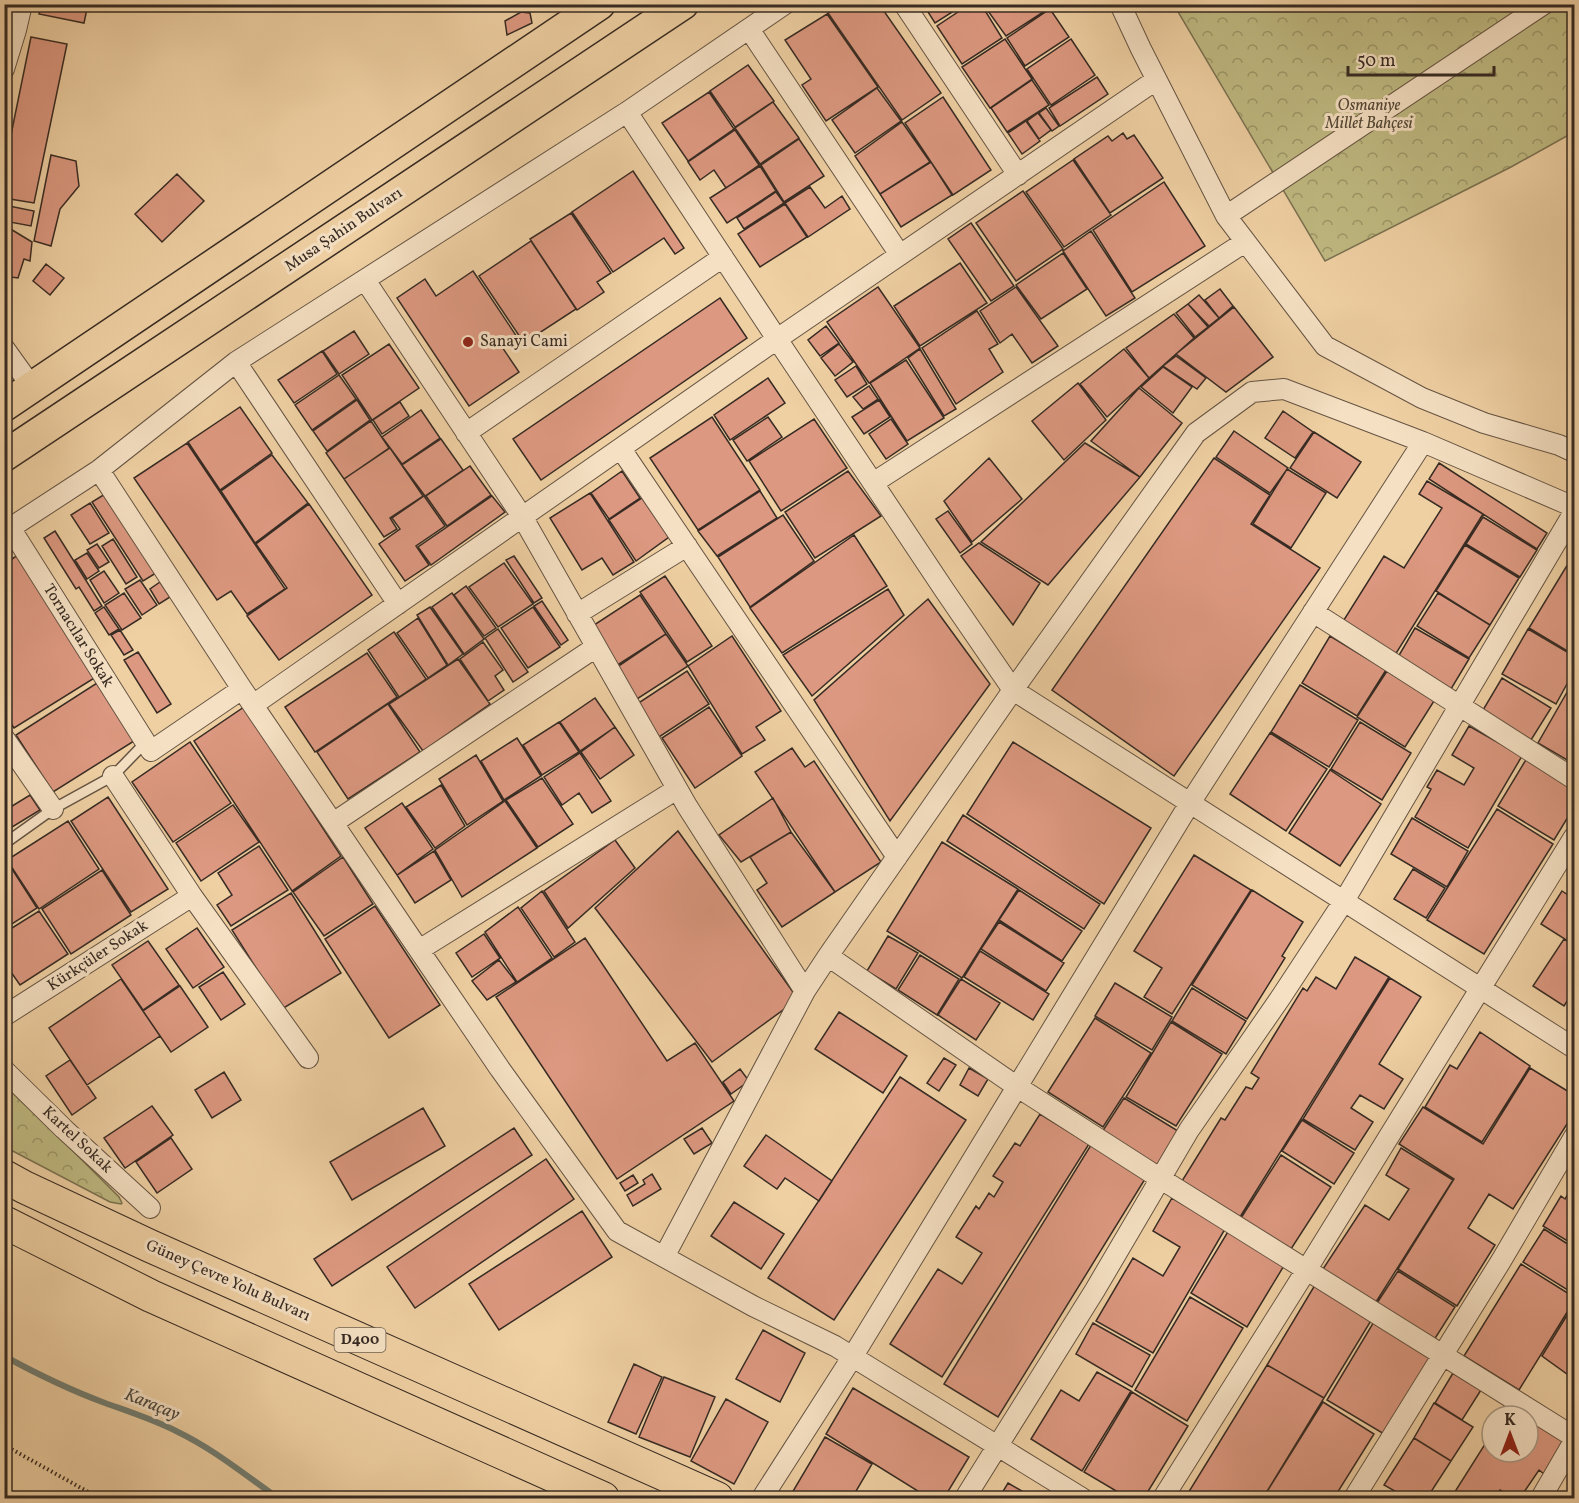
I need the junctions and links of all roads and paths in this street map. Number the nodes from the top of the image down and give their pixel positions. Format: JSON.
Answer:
{"nodes":[{"id":1,"x":22,"y":4,"type":"edge"},
{"id":2,"x":600,"y":4,"type":"edge"},
{"id":3,"x":683,"y":4,"type":"edge"},
{"id":4,"x":904,"y":4,"type":"edge"},
{"id":5,"x":1107,"y":4,"type":"edge"},
{"id":6,"x":1120,"y":4,"type":"edge"},
{"id":7,"x":1544,"y":4,"type":"edge"},
{"id":8,"x":783,"y":5,"type":"edge"},
{"id":9,"x":10,"y":29,"type":"edge"},
{"id":10,"x":749,"y":29,"type":"junction"},
{"id":11,"x":1141,"y":49,"type":"junction"},
{"id":12,"x":4,"y":69,"type":"edge"},
{"id":13,"x":1156,"y":80,"type":"junction"},
{"id":14,"x":627,"y":112,"type":"junction"},
{"id":15,"x":1018,"y":175,"type":"junction"},
{"id":16,"x":1226,"y":216,"type":"junction"},
{"id":17,"x":1245,"y":242,"type":"junction"},
{"id":18,"x":900,"y":255,"type":"junction"},
{"id":19,"x":723,"y":257,"type":"junction"},
{"id":20,"x":365,"y":280,"type":"junction"},
{"id":21,"x":777,"y":339,"type":"junction"},
{"id":22,"x":4,"y":348,"type":"edge"},
{"id":23,"x":236,"y":362,"type":"junction"},
{"id":24,"x":32,"y":387,"type":"junction"},
{"id":25,"x":4,"y":406,"type":"edge"},
{"id":26,"x":466,"y":432,"type":"junction"},
{"id":27,"x":1423,"y":442,"type":"junction"},
{"id":28,"x":621,"y":449,"type":"junction"},
{"id":29,"x":1575,"y":452,"type":"edge"},
{"id":30,"x":4,"y":456,"type":"edge"},
{"id":31,"x":99,"y":470,"type":"junction"},
{"id":32,"x":873,"y":483,"type":"junction"},
{"id":33,"x":1575,"y":507,"type":"edge"},
{"id":34,"x":1575,"y":512,"type":"edge"},
{"id":35,"x":523,"y":518,"type":"junction"},
{"id":36,"x":8,"y":530,"type":"edge"},
{"id":37,"x":687,"y":546,"type":"junction"},
{"id":38,"x":398,"y":604,"type":"junction"},
{"id":39,"x":1313,"y":612,"type":"junction"},
{"id":40,"x":577,"y":614,"type":"junction"},
{"id":41,"x":596,"y":647,"type":"junction"},
{"id":42,"x":242,"y":688,"type":"junction"},
{"id":43,"x":1013,"y":690,"type":"junction"},
{"id":44,"x":1460,"y":706,"type":"junction"},
{"id":45,"x":4,"y":738,"type":"edge"},
{"id":46,"x":145,"y":743,"type":"junction"},
{"id":47,"x":113,"y":776,"type":"junction"},
{"id":48,"x":1575,"y":779,"type":"edge"},
{"id":49,"x":677,"y":789,"type":"junction"},
{"id":50,"x":1190,"y":803,"type":"junction"},
{"id":51,"x":53,"y":809,"type":"junction"},
{"id":52,"x":333,"y":823,"type":"junction"},
{"id":53,"x":1575,"y":837,"type":"edge"},
{"id":54,"x":4,"y":844,"type":"edge"},
{"id":55,"x":897,"y":857,"type":"junction"},
{"id":56,"x":192,"y":896,"type":"junction"},
{"id":57,"x":1344,"y":902,"type":"junction"},
{"id":58,"x":419,"y":950,"type":"junction"},
{"id":59,"x":828,"y":956,"type":"junction"},
{"id":60,"x":1481,"y":988,"type":"junction"},
{"id":61,"x":805,"y":991,"type":"junction"},
{"id":62,"x":4,"y":1016,"type":"edge"},
{"id":63,"x":1575,"y":1048,"type":"edge"},
{"id":64,"x":308,"y":1058,"type":"dead end"},
{"id":65,"x":4,"y":1070,"type":"edge"},
{"id":66,"x":1016,"y":1086,"type":"junction"},
{"id":67,"x":1575,"y":1137,"type":"edge"},
{"id":68,"x":4,"y":1176,"type":"edge"},
{"id":69,"x":1161,"y":1179,"type":"junction"},
{"id":70,"x":150,"y":1208,"type":"dead end"},
{"id":71,"x":4,"y":1222,"type":"edge"},
{"id":72,"x":664,"y":1257,"type":"junction"},
{"id":73,"x":1307,"y":1269,"type":"junction"},
{"id":74,"x":1443,"y":1355,"type":"junction"},
{"id":75,"x":853,"y":1356,"type":"junction"},
{"id":76,"x":1575,"y":1439,"type":"edge"},
{"id":77,"x":4,"y":1445,"type":"edge"},
{"id":78,"x":997,"y":1445,"type":"junction"},
{"id":79,"x":99,"y":1498,"type":"edge"},
{"id":80,"x":603,"y":1498,"type":"edge"},
{"id":81,"x":717,"y":1498,"type":"edge"},
{"id":82,"x":762,"y":1498,"type":"edge"},
{"id":83,"x":965,"y":1498,"type":"edge"},
{"id":84,"x":1082,"y":1498,"type":"edge"},
{"id":85,"x":1163,"y":1498,"type":"edge"},
{"id":86,"x":1354,"y":1498,"type":"edge"},
{"id":87,"x":1541,"y":1498,"type":"edge"}],
"edges":[{"from":1,"to":9,"type":"street"},
{"from":2,"to":24,"type":"main road"},
{"from":3,"to":30,"type":"main road","name":"Musa Şahin Bulvarı"},
{"from":4,"to":15,"type":"street"},
{"from":5,"to":11,"type":"street"},
{"from":6,"to":11,"type":"street"},
{"from":7,"to":16,"type":"street"},
{"from":8,"to":10,"type":"street"},
{"from":9,"to":12,"type":"street"},
{"from":10,"to":14,"type":"street"},
{"from":10,"to":18,"type":"street"},
{"from":11,"to":13,"type":"street"},
{"from":13,"to":15,"type":"street"},
{"from":13,"to":16,"type":"street"},
{"from":14,"to":19,"type":"street"},
{"from":14,"to":20,"type":"street"},
{"from":15,"to":18,"type":"street"},
{"from":16,"to":17,"type":"street"},
{"from":17,"to":29,"type":"street"},
{"from":17,"to":32,"type":"street"},
{"from":18,"to":21,"type":"street"},
{"from":19,"to":21,"type":"street"},
{"from":19,"to":26,"type":"street"},
{"from":20,"to":23,"type":"street"},
{"from":20,"to":26,"type":"street"},
{"from":21,"to":28,"type":"street"},
{"from":21,"to":32,"type":"street"},
{"from":22,"to":24,"type":"street"},
{"from":23,"to":31,"type":"street"},
{"from":23,"to":38,"type":"street"},
{"from":24,"to":25,"type":"main road"},
{"from":26,"to":35,"type":"street"},
{"from":27,"to":33,"type":"street"},
{"from":27,"to":39,"type":"street"},
{"from":27,"to":43,"type":"street"},
{"from":28,"to":35,"type":"street"},
{"from":28,"to":37,"type":"street"},
{"from":31,"to":36,"type":"street"},
{"from":31,"to":42,"type":"street"},
{"from":32,"to":43,"type":"street"},
{"from":34,"to":44,"type":"street"},
{"from":35,"to":38,"type":"street"},
{"from":35,"to":40,"type":"street"},
{"from":36,"to":46,"type":"street","name":"Tornacılar Sokak"},
{"from":37,"to":40,"type":"street"},
{"from":37,"to":55,"type":"street"},
{"from":38,"to":42,"type":"street"},
{"from":39,"to":44,"type":"street"},
{"from":39,"to":50,"type":"street"},
{"from":40,"to":41,"type":"street"},
{"from":41,"to":49,"type":"street"},
{"from":41,"to":52,"type":"street"},
{"from":42,"to":46,"type":"street"},
{"from":42,"to":52,"type":"street"},
{"from":43,"to":50,"type":"street"},
{"from":43,"to":55,"type":"street"},
{"from":44,"to":48,"type":"street"},
{"from":44,"to":57,"type":"street"},
{"from":45,"to":51,"type":"street"},
{"from":46,"to":47,"type":"lane"},
{"from":47,"to":51,"type":"lane"},
{"from":47,"to":56,"type":"street"},
{"from":49,"to":58,"type":"street"},
{"from":49,"to":61,"type":"street"},
{"from":50,"to":57,"type":"street"},
{"from":50,"to":66,"type":"street"},
{"from":51,"to":54,"type":"lane"},
{"from":52,"to":58,"type":"street"},
{"from":53,"to":60,"type":"street"},
{"from":55,"to":59,"type":"street"},
{"from":56,"to":62,"type":"street","name":"Kürkçüler Sokak"},
{"from":56,"to":64,"type":"street"},
{"from":57,"to":60,"type":"street"},
{"from":57,"to":69,"type":"street"},
{"from":58,"to":72,"type":"street"},
{"from":59,"to":61,"type":"street"},
{"from":59,"to":66,"type":"street"},
{"from":60,"to":63,"type":"street"},
{"from":60,"to":73,"type":"street"},
{"from":61,"to":72,"type":"street"},
{"from":65,"to":70,"type":"street","name":"Kartel Sokak"},
{"from":66,"to":69,"type":"street"},
{"from":66,"to":75,"type":"street"},
{"from":67,"to":74,"type":"street"},
{"from":68,"to":81,"type":"highway","name":"Güney Çevre Yolu Bulvarı","number":"D400"},
{"from":69,"to":73,"type":"street"},
{"from":69,"to":78,"type":"street"},
{"from":71,"to":80,"type":"highway","number":"D400"},
{"from":72,"to":75,"type":"street"},
{"from":73,"to":74,"type":"street"},
{"from":73,"to":85,"type":"street"},
{"from":74,"to":76,"type":"street"},
{"from":74,"to":86,"type":"street"},
{"from":75,"to":78,"type":"street"},
{"from":75,"to":82,"type":"street"},
{"from":76,"to":87,"type":"street"},
{"from":77,"to":79,"type":"path"},
{"from":78,"to":83,"type":"street"},
{"from":78,"to":84,"type":"street"}]}
